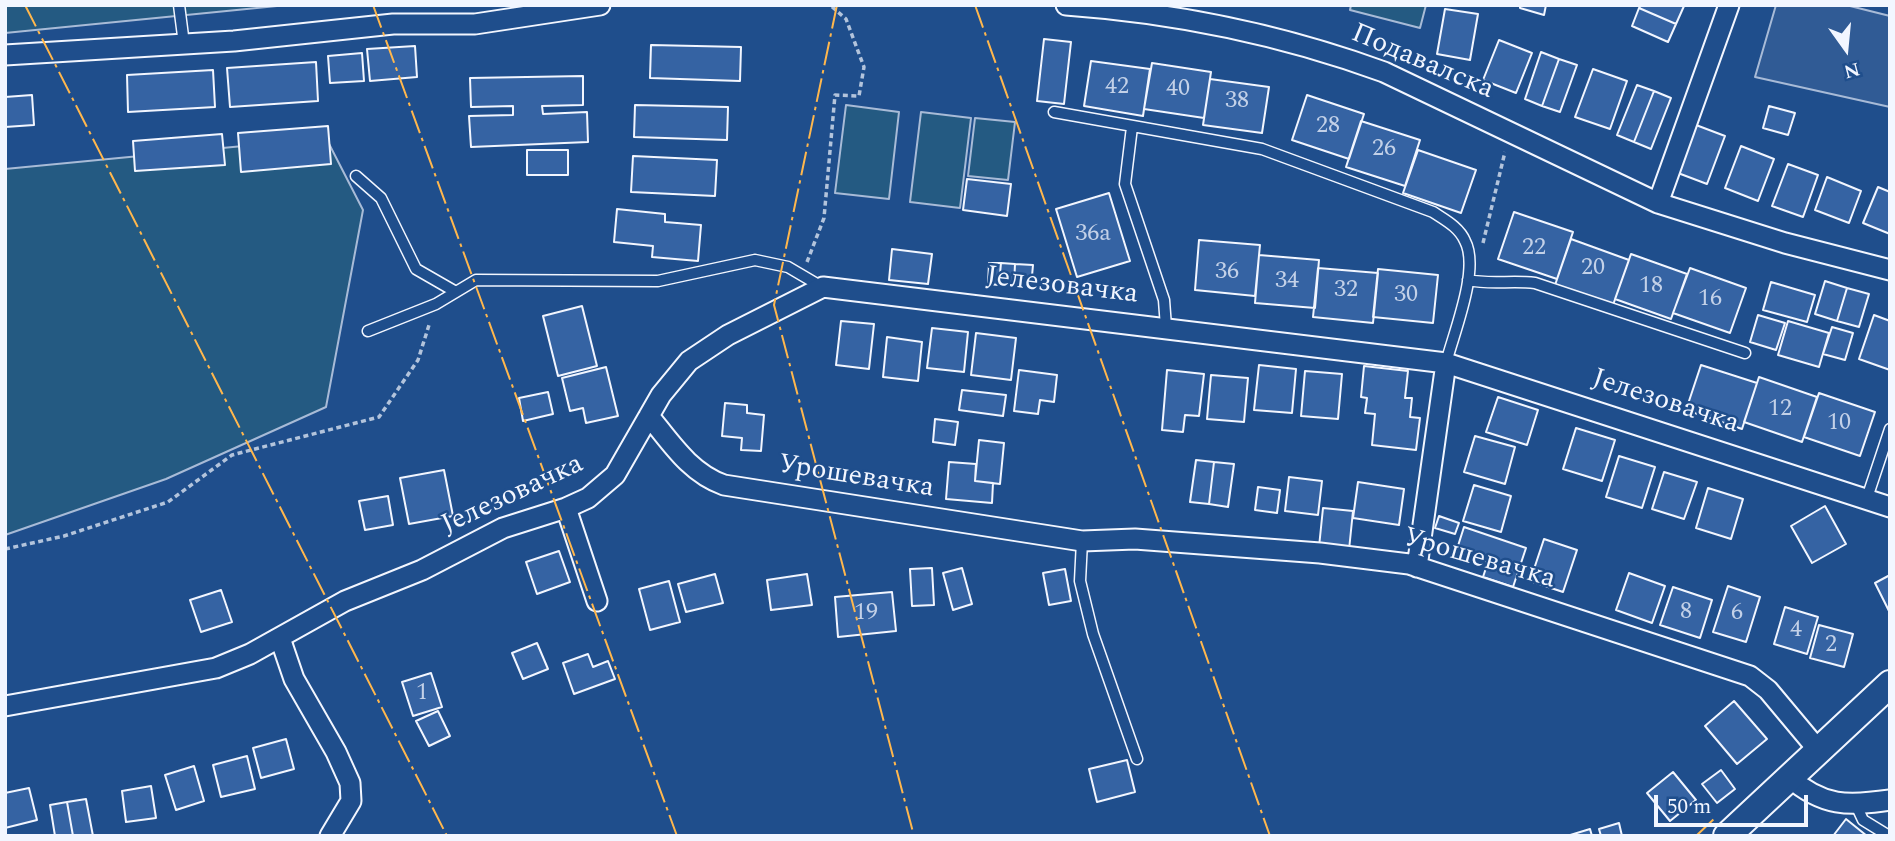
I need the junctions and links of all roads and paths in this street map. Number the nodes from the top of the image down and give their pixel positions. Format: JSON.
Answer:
{"nodes":[{"id":1,"x":179,"y":5,"type":"edge"},
{"id":2,"x":600,"y":5,"type":"edge"},
{"id":3,"x":830,"y":5,"type":"edge"},
{"id":4,"x":1066,"y":5,"type":"edge"},
{"id":5,"x":1729,"y":5,"type":"edge"},
{"id":6,"x":184,"y":44,"type":"junction"},
{"id":7,"x":5,"y":55,"type":"edge"},
{"id":8,"x":1054,"y":112,"type":"dead end"},
{"id":9,"x":1132,"y":127,"type":"junction"},
{"id":10,"x":1509,"y":132,"type":"junction"},
{"id":11,"x":356,"y":176,"type":"dead end"},
{"id":12,"x":1658,"y":203,"type":"junction"},
{"id":13,"x":1487,"y":226,"type":"dead end"},
{"id":14,"x":1890,"y":270,"type":"edge"},
{"id":15,"x":802,"y":274,"type":"junction"},
{"id":16,"x":1468,"y":280,"type":"junction"},
{"id":17,"x":823,"y":287,"type":"junction"},
{"id":18,"x":456,"y":292,"type":"junction"},
{"id":19,"x":436,"y":304,"type":"junction"},
{"id":20,"x":1166,"y":327,"type":"junction"},
{"id":21,"x":368,"y":331,"type":"dead end"},
{"id":22,"x":1745,"y":353,"type":"dead end"},
{"id":23,"x":1446,"y":363,"type":"junction"},
{"id":24,"x":649,"y":416,"type":"junction"},
{"id":25,"x":1890,"y":429,"type":"edge"},
{"id":26,"x":1867,"y":498,"type":"junction"},
{"id":27,"x":1890,"y":507,"type":"edge"},
{"id":28,"x":566,"y":508,"type":"junction"},
{"id":29,"x":1082,"y":541,"type":"junction"},
{"id":30,"x":5,"y":549,"type":"edge"},
{"id":31,"x":1417,"y":567,"type":"junction"},
{"id":32,"x":597,"y":601,"type":"dead end"},
{"id":33,"x":280,"y":638,"type":"junction"},
{"id":34,"x":1890,"y":684,"type":"edge"},
{"id":35,"x":5,"y":706,"type":"edge"},
{"id":36,"x":1819,"y":751,"type":"junction"},
{"id":37,"x":1137,"y":759,"type":"dead end"},
{"id":38,"x":1789,"y":777,"type":"junction"},
{"id":39,"x":1890,"y":800,"type":"edge"},
{"id":40,"x":1856,"y":805,"type":"junction"},
{"id":41,"x":330,"y":836,"type":"edge"},
{"id":42,"x":1727,"y":836,"type":"edge"},
{"id":43,"x":1889,"y":836,"type":"edge"}],
"edges":[{"from":1,"to":6,"type":"lane"},
{"from":2,"to":6,"type":"street"},
{"from":3,"to":15,"type":"path"},
{"from":4,"to":10,"type":"street","name":"Подавалска"},
{"from":5,"to":12,"type":"street"},
{"from":6,"to":7,"type":"street"},
{"from":8,"to":9,"type":"lane"},
{"from":9,"to":16,"type":"lane"},
{"from":9,"to":20,"type":"lane"},
{"from":10,"to":12,"type":"street","name":"Подавалска"},
{"from":10,"to":13,"type":"path"},
{"from":11,"to":18,"type":"lane"},
{"from":12,"to":14,"type":"street","name":"Подавалска"},
{"from":15,"to":17,"type":"lane"},
{"from":15,"to":18,"type":"lane"},
{"from":16,"to":22,"type":"lane"},
{"from":16,"to":23,"type":"lane"},
{"from":17,"to":20,"type":"street","name":"Јелезовачка"},
{"from":17,"to":24,"type":"street","name":"Јелезовачка"},
{"from":18,"to":19,"type":"lane"},
{"from":19,"to":21,"type":"lane"},
{"from":19,"to":30,"type":"path"},
{"from":20,"to":23,"type":"street","name":"Јелезовачка"},
{"from":23,"to":26,"type":"street","name":"Јелезовачка"},
{"from":23,"to":31,"type":"street"},
{"from":24,"to":28,"type":"street","name":"Јелезовачка"},
{"from":24,"to":29,"type":"street","name":"Урошевачка"},
{"from":25,"to":26,"type":"lane"},
{"from":26,"to":27,"type":"street","name":"Јелезовачка"},
{"from":28,"to":32,"type":"street"},
{"from":28,"to":33,"type":"street","name":"Јелезовачка"},
{"from":29,"to":31,"type":"street","name":"Урошевачка"},
{"from":29,"to":37,"type":"lane"},
{"from":31,"to":36,"type":"street","name":"Урошевачка"},
{"from":33,"to":35,"type":"street","name":"Јелезовачка"},
{"from":33,"to":41,"type":"street"},
{"from":34,"to":36,"type":"street"},
{"from":36,"to":38,"type":"street"},
{"from":38,"to":40,"type":"street"},
{"from":38,"to":42,"type":"street"},
{"from":39,"to":40,"type":"street"},
{"from":40,"to":43,"type":"lane"}]}
